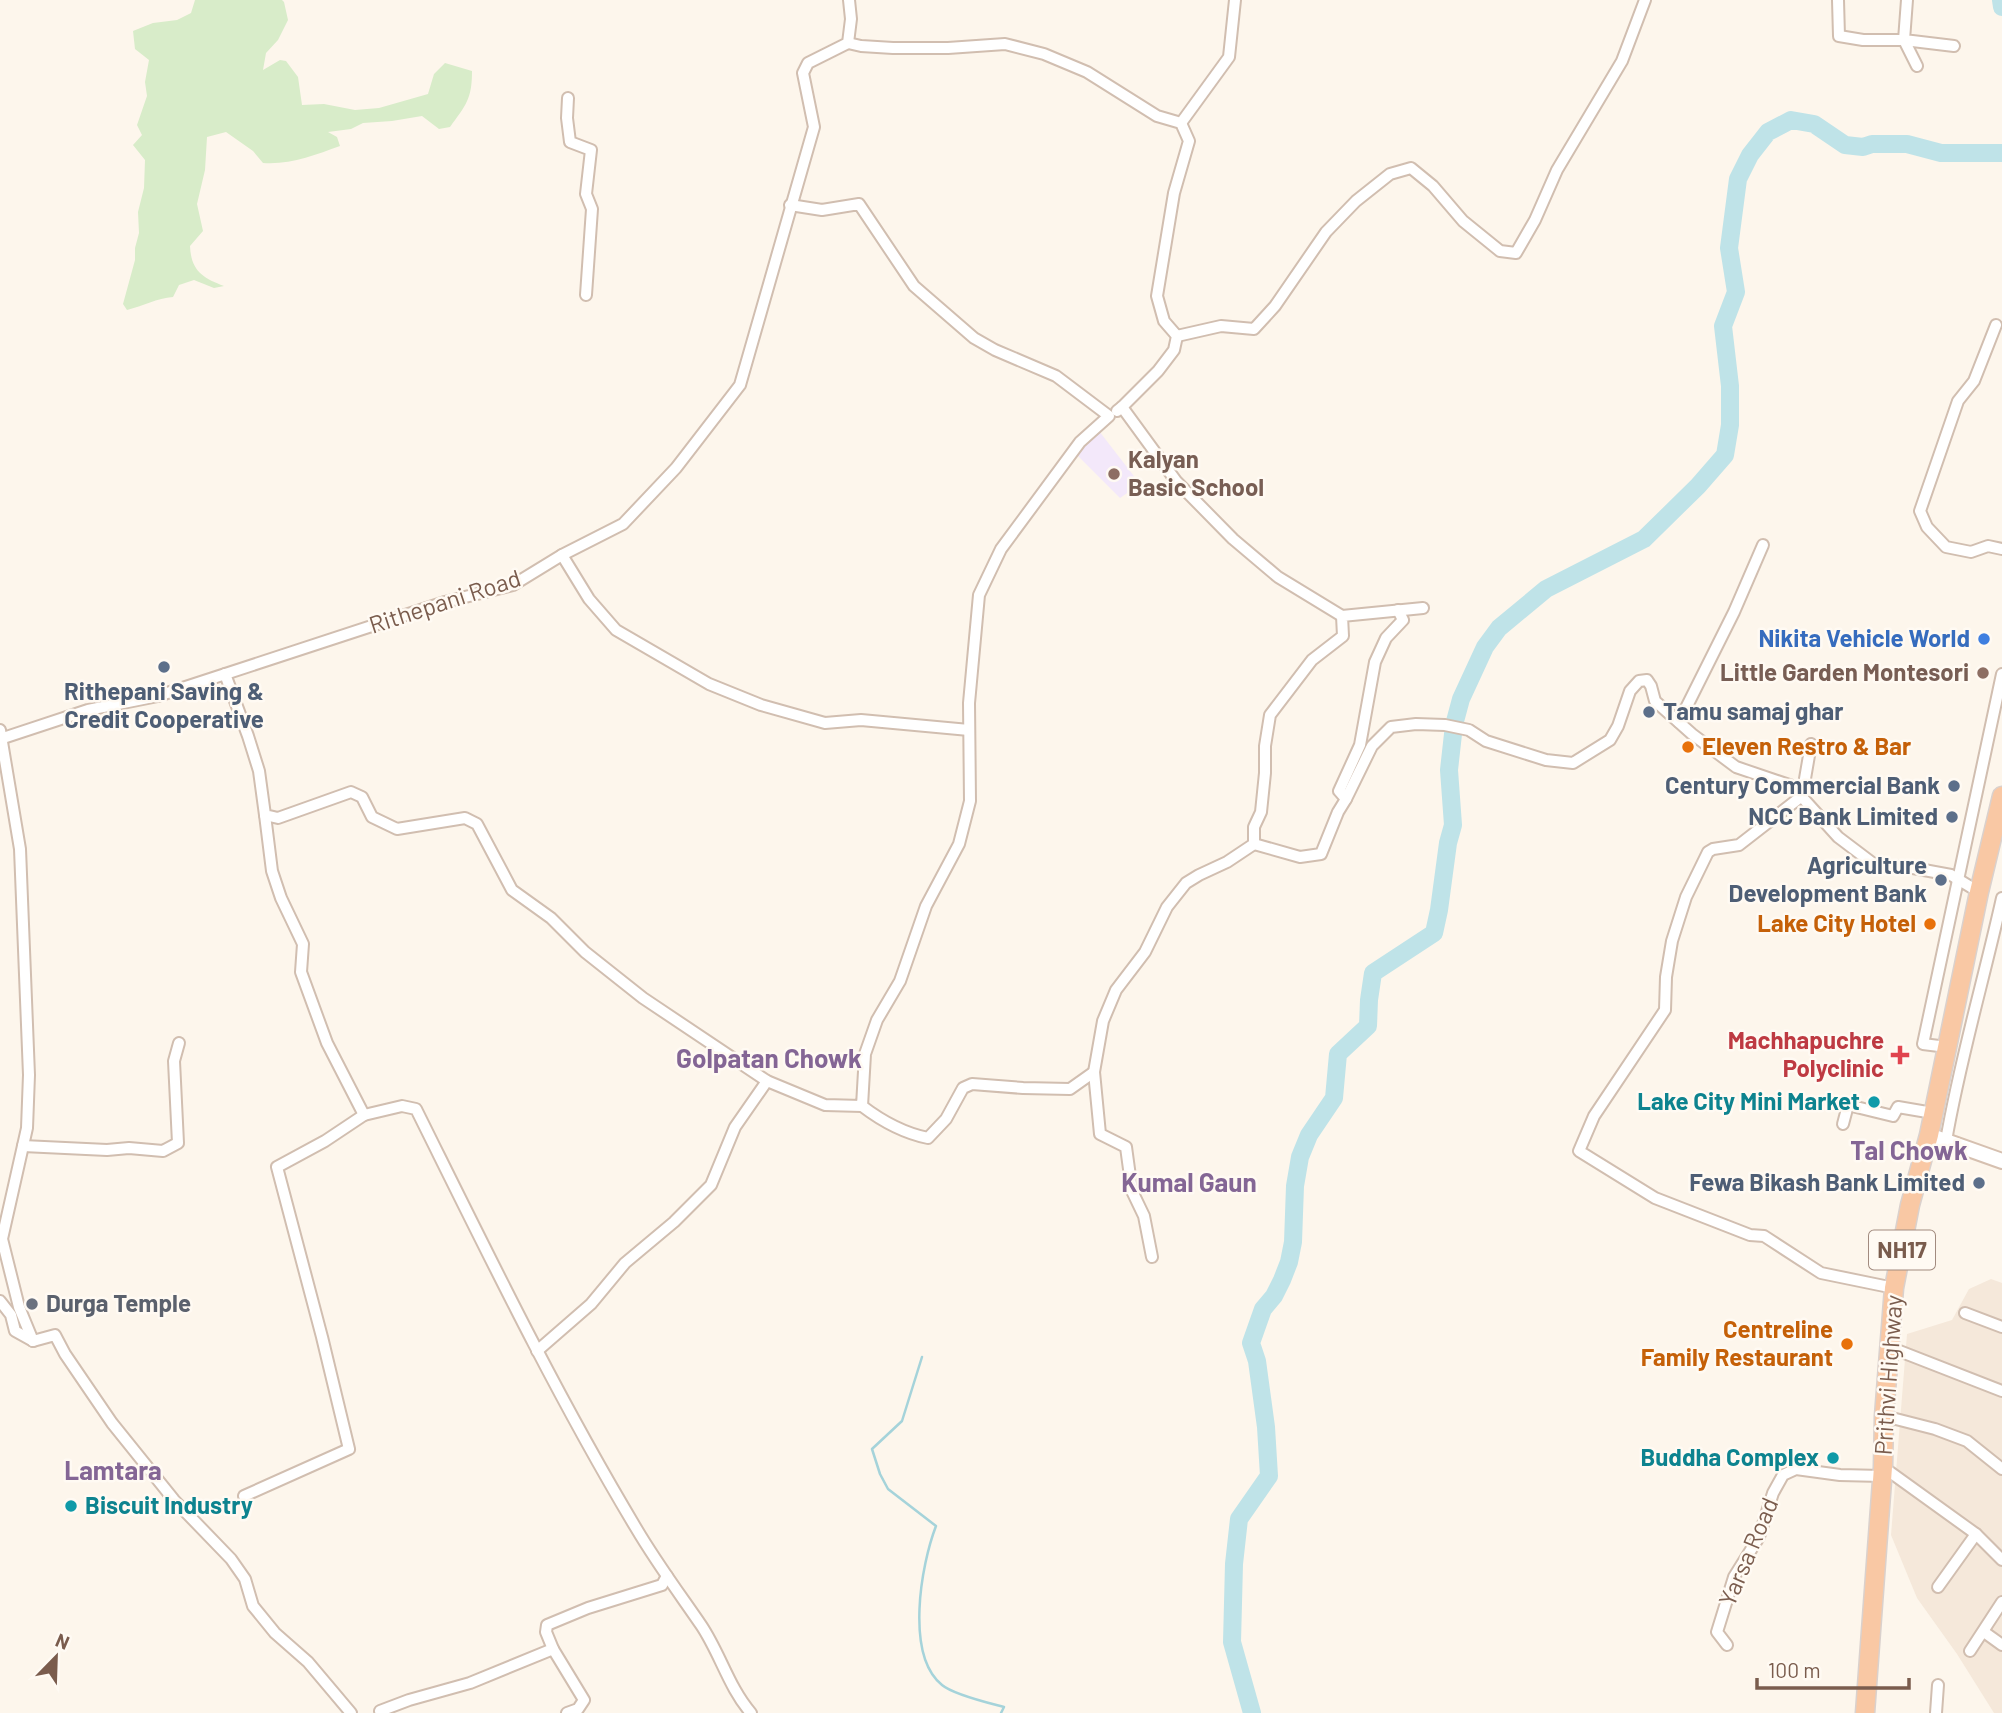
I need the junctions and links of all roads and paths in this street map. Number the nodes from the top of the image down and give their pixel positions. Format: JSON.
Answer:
{"nodes":[{"id":1,"x":849,"y":0,"type":"edge"},
{"id":2,"x":1235,"y":0,"type":"edge"},
{"id":3,"x":1645,"y":0,"type":"edge"},
{"id":4,"x":1838,"y":0,"type":"edge"},
{"id":5,"x":1906,"y":0,"type":"edge"},
{"id":6,"x":1904,"y":40,"type":"junction"},
{"id":7,"x":848,"y":43,"type":"junction"},
{"id":8,"x":1954,"y":46,"type":"dead end"},
{"id":9,"x":1917,"y":66,"type":"dead end"},
{"id":10,"x":568,"y":98,"type":"dead end"},
{"id":11,"x":1181,"y":123,"type":"junction"},
{"id":12,"x":790,"y":205,"type":"junction"},
{"id":13,"x":586,"y":295,"type":"dead end"},
{"id":14,"x":1996,"y":325,"type":"dead end"},
{"id":15,"x":1177,"y":336,"type":"junction"},
{"id":16,"x":1122,"y":407,"type":"junction"},
{"id":17,"x":1109,"y":416,"type":"junction"},
{"id":18,"x":1763,"y":545,"type":"dead end"},
{"id":19,"x":2002,"y":549,"type":"edge"},
{"id":20,"x":562,"y":555,"type":"junction"},
{"id":21,"x":1423,"y":608,"type":"dead end"},
{"id":22,"x":1398,"y":610,"type":"junction"},
{"id":23,"x":1342,"y":616,"type":"junction"},
{"id":24,"x":225,"y":674,"type":"junction"},
{"id":25,"x":2002,"y":674,"type":"edge"},
{"id":26,"x":1679,"y":722,"type":"junction"},
{"id":27,"x":970,"y":730,"type":"junction"},
{"id":28,"x":1,"y":736,"type":"edge"},
{"id":29,"x":1811,"y":744,"type":"dead end"},
{"id":30,"x":1802,"y":796,"type":"junction"},
{"id":31,"x":2002,"y":796,"type":"edge"},
{"id":32,"x":1346,"y":799,"type":"junction"},
{"id":33,"x":265,"y":815,"type":"junction"},
{"id":34,"x":1254,"y":844,"type":"junction"},
{"id":35,"x":1957,"y":879,"type":"junction"},
{"id":36,"x":1979,"y":892,"type":"junction"},
{"id":37,"x":2002,"y":898,"type":"edge"},
{"id":38,"x":179,"y":1043,"type":"dead end"},
{"id":39,"x":1947,"y":1047,"type":"junction"},
{"id":40,"x":1094,"y":1072,"type":"junction"},
{"id":41,"x":767,"y":1081,"type":"junction"},
{"id":42,"x":862,"y":1106,"type":"junction"},
{"id":43,"x":1933,"y":1113,"type":"junction"},
{"id":44,"x":364,"y":1115,"type":"junction"},
{"id":45,"x":1843,"y":1124,"type":"dead end"},
{"id":46,"x":1937,"y":1138,"type":"junction"},
{"id":47,"x":23,"y":1146,"type":"junction"},
{"id":48,"x":2002,"y":1161,"type":"edge"},
{"id":49,"x":1152,"y":1257,"type":"dead end"},
{"id":50,"x":1894,"y":1287,"type":"junction"},
{"id":51,"x":0,"y":1301,"type":"edge"},
{"id":52,"x":1965,"y":1313,"type":"dead end"},
{"id":53,"x":2002,"y":1327,"type":"edge"},
{"id":54,"x":33,"y":1341,"type":"junction"},
{"id":55,"x":1889,"y":1347,"type":"junction"},
{"id":56,"x":537,"y":1351,"type":"junction"},
{"id":57,"x":2001,"y":1387,"type":"edge"},
{"id":58,"x":1884,"y":1416,"type":"junction"},
{"id":59,"x":2002,"y":1469,"type":"edge"},
{"id":60,"x":1882,"y":1471,"type":"junction"},
{"id":61,"x":244,"y":1496,"type":"dead end"},
{"id":62,"x":1976,"y":1534,"type":"junction"},
{"id":63,"x":2002,"y":1560,"type":"edge"},
{"id":64,"x":667,"y":1576,"type":"junction"},
{"id":65,"x":1938,"y":1587,"type":"dead end"},
{"id":66,"x":2002,"y":1602,"type":"edge"},
{"id":67,"x":1984,"y":1632,"type":"junction"},
{"id":68,"x":1727,"y":1645,"type":"dead end"},
{"id":69,"x":2002,"y":1646,"type":"edge"},
{"id":70,"x":553,"y":1649,"type":"junction"},
{"id":71,"x":1970,"y":1651,"type":"dead end"},
{"id":72,"x":1938,"y":1685,"type":"dead end"},
{"id":73,"x":380,"y":1711,"type":"edge"},
{"id":74,"x":351,"y":1713,"type":"edge"},
{"id":75,"x":567,"y":1713,"type":"edge"},
{"id":76,"x":751,"y":1713,"type":"edge"},
{"id":77,"x":1865,"y":1713,"type":"edge"},
{"id":78,"x":1936,"y":1713,"type":"edge"}],
"edges":[{"from":1,"to":7,"type":"street"},
{"from":2,"to":11,"type":"street"},
{"from":3,"to":15,"type":"street"},
{"from":4,"to":6,"type":"street"},
{"from":5,"to":6,"type":"street"},
{"from":6,"to":8,"type":"street"},
{"from":6,"to":9,"type":"street"},
{"from":7,"to":11,"type":"street"},
{"from":7,"to":12,"type":"street","name":"Rithepani Road"},
{"from":10,"to":13,"type":"street"},
{"from":11,"to":15,"type":"street"},
{"from":12,"to":17,"type":"street"},
{"from":12,"to":20,"type":"street","name":"Rithepani Road"},
{"from":14,"to":19,"type":"street"},
{"from":15,"to":16,"type":"street"},
{"from":16,"to":17,"type":"street"},
{"from":16,"to":23,"type":"street"},
{"from":17,"to":27,"type":"street"},
{"from":18,"to":26,"type":"street"},
{"from":20,"to":24,"type":"street","name":"Rithepani Road"},
{"from":20,"to":27,"type":"street"},
{"from":21,"to":22,"type":"street"},
{"from":22,"to":23,"type":"street"},
{"from":22,"to":32,"type":"street"},
{"from":23,"to":34,"type":"street"},
{"from":24,"to":28,"type":"street","name":"Rithepani Road"},
{"from":24,"to":33,"type":"street"},
{"from":25,"to":35,"type":"street"},
{"from":26,"to":30,"type":"street"},
{"from":26,"to":32,"type":"street"},
{"from":27,"to":42,"type":"street"},
{"from":28,"to":47,"type":"street"},
{"from":29,"to":30,"type":"street"},
{"from":30,"to":35,"type":"street"},
{"from":30,"to":50,"type":"street"},
{"from":31,"to":36,"type":"highway","name":"Prithvi Highway","number":"NH17"},
{"from":32,"to":34,"type":"street"},
{"from":33,"to":41,"type":"street"},
{"from":33,"to":44,"type":"street"},
{"from":34,"to":40,"type":"street"},
{"from":35,"to":36,"type":"street"},
{"from":35,"to":39,"type":"street"},
{"from":36,"to":39,"type":"highway","name":"Prithvi Highway","number":"NH17"},
{"from":37,"to":46,"type":"street"},
{"from":38,"to":47,"type":"street"},
{"from":39,"to":43,"type":"highway","name":"Prithvi Highway","number":"NH17"},
{"from":40,"to":42,"type":"street"},
{"from":40,"to":49,"type":"street"},
{"from":41,"to":42,"type":"street"},
{"from":41,"to":56,"type":"street"},
{"from":43,"to":45,"type":"street"},
{"from":43,"to":46,"type":"highway","name":"Prithvi Highway","number":"NH17"},
{"from":44,"to":56,"type":"street"},
{"from":44,"to":61,"type":"street"},
{"from":46,"to":48,"type":"main road"},
{"from":46,"to":50,"type":"highway","name":"Prithvi Highway","number":"NH17"},
{"from":47,"to":54,"type":"street"},
{"from":50,"to":55,"type":"highway","name":"Prithvi Highway","number":"NH17"},
{"from":51,"to":54,"type":"street"},
{"from":52,"to":53,"type":"street"},
{"from":54,"to":74,"type":"street"},
{"from":55,"to":57,"type":"street"},
{"from":55,"to":58,"type":"highway","name":"Prithvi Highway","number":"NH17"},
{"from":56,"to":64,"type":"street"},
{"from":58,"to":59,"type":"street"},
{"from":58,"to":60,"type":"highway","name":"Prithvi Highway","number":"NH17"},
{"from":60,"to":62,"type":"street"},
{"from":60,"to":68,"type":"street","name":"Yarsa Road"},
{"from":60,"to":77,"type":"highway","name":"Prithvi Highway","number":"NH17"},
{"from":62,"to":63,"type":"street"},
{"from":62,"to":65,"type":"street"},
{"from":64,"to":70,"type":"street"},
{"from":64,"to":76,"type":"street"},
{"from":66,"to":67,"type":"street"},
{"from":67,"to":69,"type":"street"},
{"from":67,"to":71,"type":"street"},
{"from":70,"to":73,"type":"street"},
{"from":70,"to":75,"type":"street"},
{"from":72,"to":78,"type":"street"}]}
